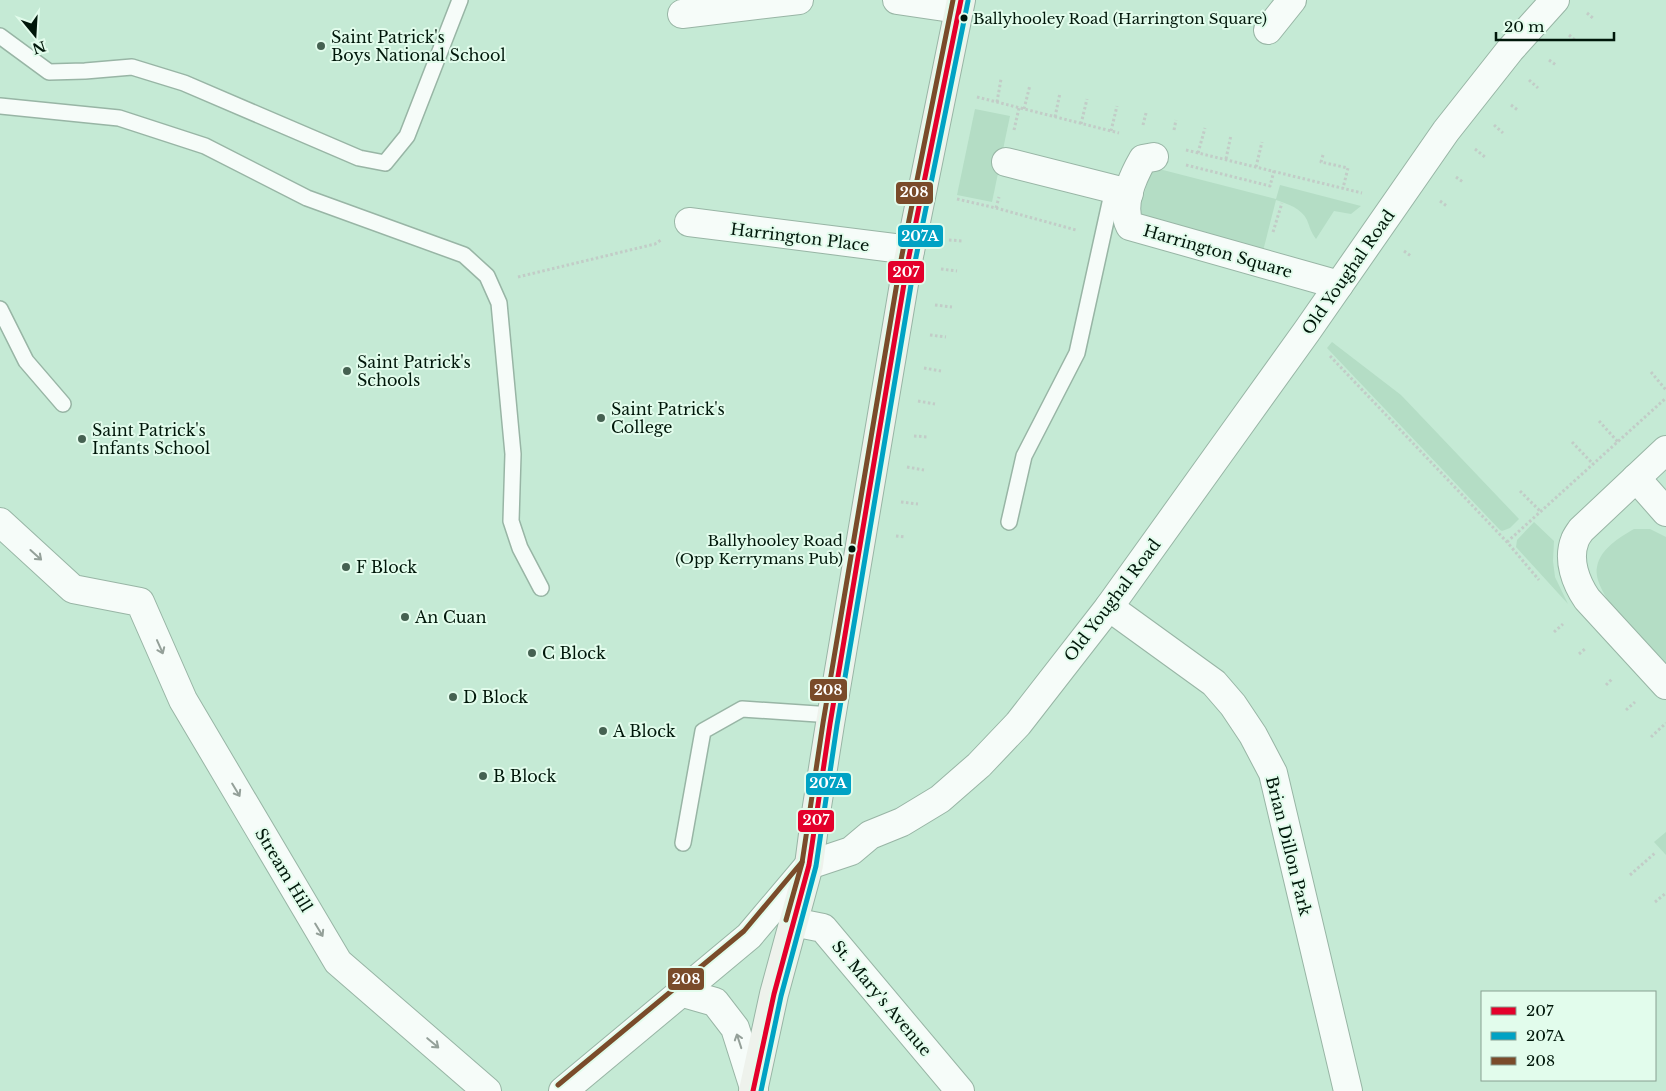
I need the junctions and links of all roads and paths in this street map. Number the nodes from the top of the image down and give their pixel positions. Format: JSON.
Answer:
{"nodes":[{"id":1,"x":460,"y":0,"type":"edge"},
{"id":2,"x":799,"y":0,"type":"edge"},
{"id":3,"x":897,"y":0,"type":"edge"},
{"id":4,"x":1292,"y":0,"type":"edge"},
{"id":5,"x":1556,"y":0,"type":"edge"},
{"id":6,"x":959,"y":5,"type":"edge"},
{"id":7,"x":682,"y":14,"type":"dead end"},
{"id":8,"x":1268,"y":30,"type":"dead end"},
{"id":9,"x":0,"y":36,"type":"edge"},
{"id":10,"x":1001,"y":79,"type":"dead end"},
{"id":11,"x":1030,"y":85,"type":"dead end"},
{"id":12,"x":1060,"y":93,"type":"dead end"},
{"id":13,"x":972,"y":96,"type":"dead end"},
{"id":14,"x":1087,"y":98,"type":"dead end"},
{"id":15,"x":997,"y":102,"type":"junction"},
{"id":16,"x":0,"y":106,"type":"edge"},
{"id":17,"x":1117,"y":106,"type":"dead end"},
{"id":18,"x":1019,"y":108,"type":"dead end"},
{"id":19,"x":1024,"y":109,"type":"dead end"},
{"id":20,"x":1055,"y":117,"type":"dead end"},
{"id":21,"x":1081,"y":124,"type":"dead end"},
{"id":22,"x":1205,"y":128,"type":"dead end"},
{"id":23,"x":1111,"y":131,"type":"dead end"},
{"id":24,"x":1231,"y":135,"type":"dead end"},
{"id":25,"x":1262,"y":142,"type":"dead end"},
{"id":26,"x":1198,"y":153,"type":"dead end"},
{"id":27,"x":1323,"y":155,"type":"dead end"},
{"id":28,"x":1154,"y":157,"type":"joint"},
{"id":29,"x":1226,"y":159,"type":"dead end"},
{"id":30,"x":1006,"y":162,"type":"dead end"},
{"id":31,"x":1256,"y":167,"type":"dead end"},
{"id":32,"x":1274,"y":171,"type":"dead end"},
{"id":33,"x":1343,"y":188,"type":"dead end"},
{"id":34,"x":1121,"y":191,"type":"junction"},
{"id":35,"x":954,"y":199,"type":"dead end"},
{"id":36,"x":689,"y":222,"type":"joint"},
{"id":37,"x":1103,"y":237,"type":"junction"},
{"id":38,"x":947,"y":239,"type":"dead end"},
{"id":39,"x":963,"y":241,"type":"dead end"},
{"id":40,"x":910,"y":250,"type":"junction"},
{"id":41,"x":934,"y":268,"type":"dead end"},
{"id":42,"x":958,"y":271,"type":"dead end"},
{"id":43,"x":490,"y":284,"type":"junction"},
{"id":44,"x":1339,"y":285,"type":"junction"},
{"id":45,"x":928,"y":304,"type":"dead end"},
{"id":46,"x":952,"y":307,"type":"dead end"},
{"id":47,"x":0,"y":309,"type":"edge"},
{"id":48,"x":1307,"y":331,"type":"junction"},
{"id":49,"x":923,"y":334,"type":"dead end"},
{"id":50,"x":946,"y":337,"type":"dead end"},
{"id":51,"x":917,"y":366,"type":"dead end"},
{"id":52,"x":941,"y":370,"type":"dead end"},
{"id":53,"x":1651,"y":372,"type":"dead end"},
{"id":54,"x":1666,"y":390,"type":"edge"},
{"id":55,"x":1666,"y":398,"type":"edge"},
{"id":56,"x":912,"y":400,"type":"dead end"},
{"id":57,"x":63,"y":404,"type":"dead end"},
{"id":58,"x":935,"y":404,"type":"dead end"},
{"id":59,"x":1599,"y":421,"type":"dead end"},
{"id":60,"x":906,"y":435,"type":"dead end"},
{"id":61,"x":928,"y":437,"type":"dead end"},
{"id":62,"x":1572,"y":442,"type":"dead end"},
{"id":63,"x":1618,"y":442,"type":"junction"},
{"id":64,"x":1666,"y":450,"type":"edge"},
{"id":65,"x":1593,"y":464,"type":"junction"},
{"id":66,"x":901,"y":466,"type":"dead end"},
{"id":67,"x":924,"y":470,"type":"dead end"},
{"id":68,"x":1636,"y":478,"type":"junction"},
{"id":69,"x":1520,"y":491,"type":"dead end"},
{"id":70,"x":894,"y":501,"type":"dead end"},
{"id":71,"x":918,"y":504,"type":"dead end"},
{"id":72,"x":1540,"y":512,"type":"junction"},
{"id":73,"x":1666,"y":512,"type":"edge"},
{"id":74,"x":0,"y":522,"type":"edge"},
{"id":75,"x":1009,"y":522,"type":"dead end"},
{"id":76,"x":1507,"y":542,"type":"junction"},
{"id":77,"x":1544,"y":585,"type":"dead end"},
{"id":78,"x":541,"y":588,"type":"dead end"},
{"id":79,"x":1109,"y":607,"type":"junction"},
{"id":80,"x":1666,"y":685,"type":"edge"},
{"id":81,"x":832,"y":715,"type":"junction"},
{"id":82,"x":1666,"y":723,"type":"edge"},
{"id":83,"x":1651,"y":737,"type":"dead end"},
{"id":84,"x":682,"y":843,"type":"dead end"},
{"id":85,"x":1655,"y":853,"type":"dead end"},
{"id":86,"x":810,"y":865,"type":"junction"},
{"id":87,"x":1630,"y":875,"type":"dead end"},
{"id":88,"x":1666,"y":893,"type":"edge"},
{"id":89,"x":1656,"y":902,"type":"dead end"},
{"id":90,"x":794,"y":922,"type":"junction"},
{"id":91,"x":680,"y":992,"type":"junction"},
{"id":92,"x":753,"y":1089,"type":"edge"},
{"id":93,"x":487,"y":1091,"type":"edge"},
{"id":94,"x":562,"y":1091,"type":"edge"},
{"id":95,"x":960,"y":1091,"type":"edge"},
{"id":96,"x":1348,"y":1091,"type":"edge"}],
"edges":[{"from":1,"to":9,"type":"lane"},
{"from":2,"to":7,"type":"street"},
{"from":3,"to":6,"type":"street"},
{"from":4,"to":8,"type":"street"},
{"from":5,"to":44,"type":"street","name":"Old Youghal Road"},
{"from":6,"to":40,"type":"main road"},
{"from":10,"to":15,"type":"path"},
{"from":11,"to":19,"type":"path"},
{"from":12,"to":20,"type":"path"},
{"from":13,"to":15,"type":"path"},
{"from":14,"to":21,"type":"path"},
{"from":15,"to":18,"type":"path"},
{"from":16,"to":43,"type":"lane"},
{"from":17,"to":23,"type":"path"},
{"from":22,"to":26,"type":"path"},
{"from":24,"to":29,"type":"path"},
{"from":25,"to":31,"type":"path"},
{"from":27,"to":33,"type":"path"},
{"from":28,"to":32,"type":"path"},
{"from":28,"to":34,"type":"street","name":"Harrington Square"},
{"from":30,"to":34,"type":"street"},
{"from":34,"to":37,"type":"lane"},
{"from":34,"to":44,"type":"street","name":"Harrington Square"},
{"from":35,"to":37,"type":"path"},
{"from":36,"to":40,"type":"street","name":"Harrington Place"},
{"from":36,"to":43,"type":"path"},
{"from":37,"to":75,"type":"lane"},
{"from":38,"to":39,"type":"path"},
{"from":40,"to":81,"type":"main road"},
{"from":41,"to":42,"type":"path"},
{"from":43,"to":78,"type":"lane"},
{"from":44,"to":48,"type":"street","name":"Old Youghal Road"},
{"from":45,"to":46,"type":"path"},
{"from":47,"to":57,"type":"lane"},
{"from":48,"to":76,"type":"path"},
{"from":48,"to":79,"type":"street","name":"Old Youghal Road"},
{"from":49,"to":50,"type":"path"},
{"from":51,"to":52,"type":"path"},
{"from":53,"to":54,"type":"path"},
{"from":55,"to":63,"type":"path"},
{"from":56,"to":58,"type":"path"},
{"from":59,"to":63,"type":"path"},
{"from":60,"to":61,"type":"path"},
{"from":62,"to":65,"type":"path"},
{"from":63,"to":65,"type":"path"},
{"from":64,"to":68,"type":"street"},
{"from":65,"to":72,"type":"path"},
{"from":66,"to":67,"type":"path"},
{"from":68,"to":73,"type":"street"},
{"from":68,"to":80,"type":"street"},
{"from":69,"to":72,"type":"path"},
{"from":70,"to":71,"type":"path"},
{"from":72,"to":76,"type":"path"},
{"from":74,"to":93,"type":"street","name":"Stream Hill","one_way":true},
{"from":76,"to":77,"type":"path"},
{"from":79,"to":86,"type":"street","name":"Old Youghal Road"},
{"from":79,"to":96,"type":"street","name":"Brian Dillon Park"},
{"from":81,"to":84,"type":"lane"},
{"from":81,"to":86,"type":"main road"},
{"from":82,"to":83,"type":"path"},
{"from":85,"to":87,"type":"path"},
{"from":86,"to":90,"type":"main road"},
{"from":86,"to":91,"type":"street"},
{"from":88,"to":89,"type":"path"},
{"from":90,"to":92,"type":"main road"},
{"from":90,"to":95,"type":"street","name":"St. Mary's Avenue"},
{"from":92,"to":91,"type":"street","one_way":true},
{"from":91,"to":94,"type":"street"}]}
